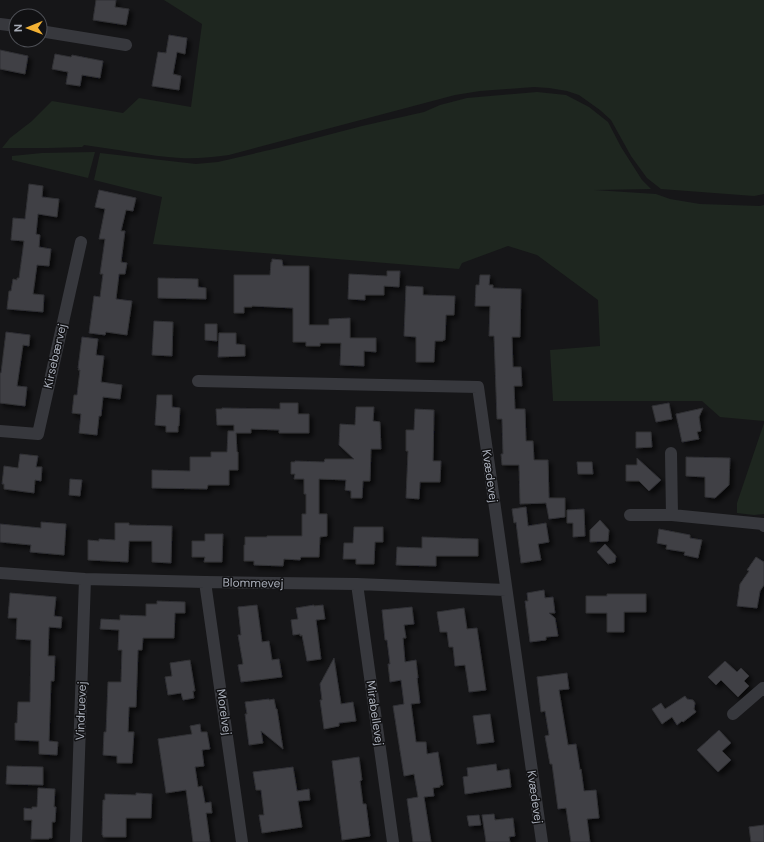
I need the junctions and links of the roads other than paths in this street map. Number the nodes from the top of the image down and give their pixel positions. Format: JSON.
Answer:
{"nodes":[{"id":1,"x":48,"y":32,"type":"edge"},
{"id":2,"x":126,"y":45,"type":"dead end"},
{"id":3,"x":81,"y":242,"type":"dead end"},
{"id":4,"x":198,"y":381,"type":"dead end"},
{"id":5,"x":0,"y":430,"type":"edge"},
{"id":6,"x":671,"y":453,"type":"dead end"},
{"id":7,"x":630,"y":515,"type":"dead end"},
{"id":8,"x":672,"y":515,"type":"junction"},
{"id":9,"x":764,"y":526,"type":"edge"},
{"id":10,"x":0,"y":573,"type":"edge"},
{"id":11,"x":86,"y":579,"type":"junction"},
{"id":12,"x":205,"y":582,"type":"junction"},
{"id":13,"x":357,"y":584,"type":"junction"},
{"id":14,"x":506,"y":590,"type":"junction"},
{"id":15,"x":764,"y":690,"type":"edge"},
{"id":16,"x":733,"y":714,"type":"dead end"},
{"id":17,"x":76,"y":842,"type":"edge"},
{"id":18,"x":242,"y":842,"type":"edge"},
{"id":19,"x":393,"y":842,"type":"edge"},
{"id":20,"x":542,"y":842,"type":"edge"}],
"edges":[{"from":1,"to":2,"type":"street"},
{"from":3,"to":5,"type":"street","name":"Kirsebærvej"},
{"from":4,"to":14,"type":"street","name":"Kvædevej"},
{"from":6,"to":8,"type":"street"},
{"from":7,"to":8,"type":"street"},
{"from":8,"to":9,"type":"street"},
{"from":10,"to":11,"type":"street","name":"Blommevej"},
{"from":11,"to":12,"type":"street","name":"Blommevej"},
{"from":11,"to":17,"type":"street","name":"Vindruevej"},
{"from":12,"to":13,"type":"street","name":"Blommevej"},
{"from":12,"to":18,"type":"street","name":"Morelvej"},
{"from":13,"to":14,"type":"street","name":"Blommevej"},
{"from":13,"to":19,"type":"street","name":"Mirabellevej"},
{"from":14,"to":20,"type":"street","name":"Kvædevej"},
{"from":15,"to":16,"type":"street"}]}
